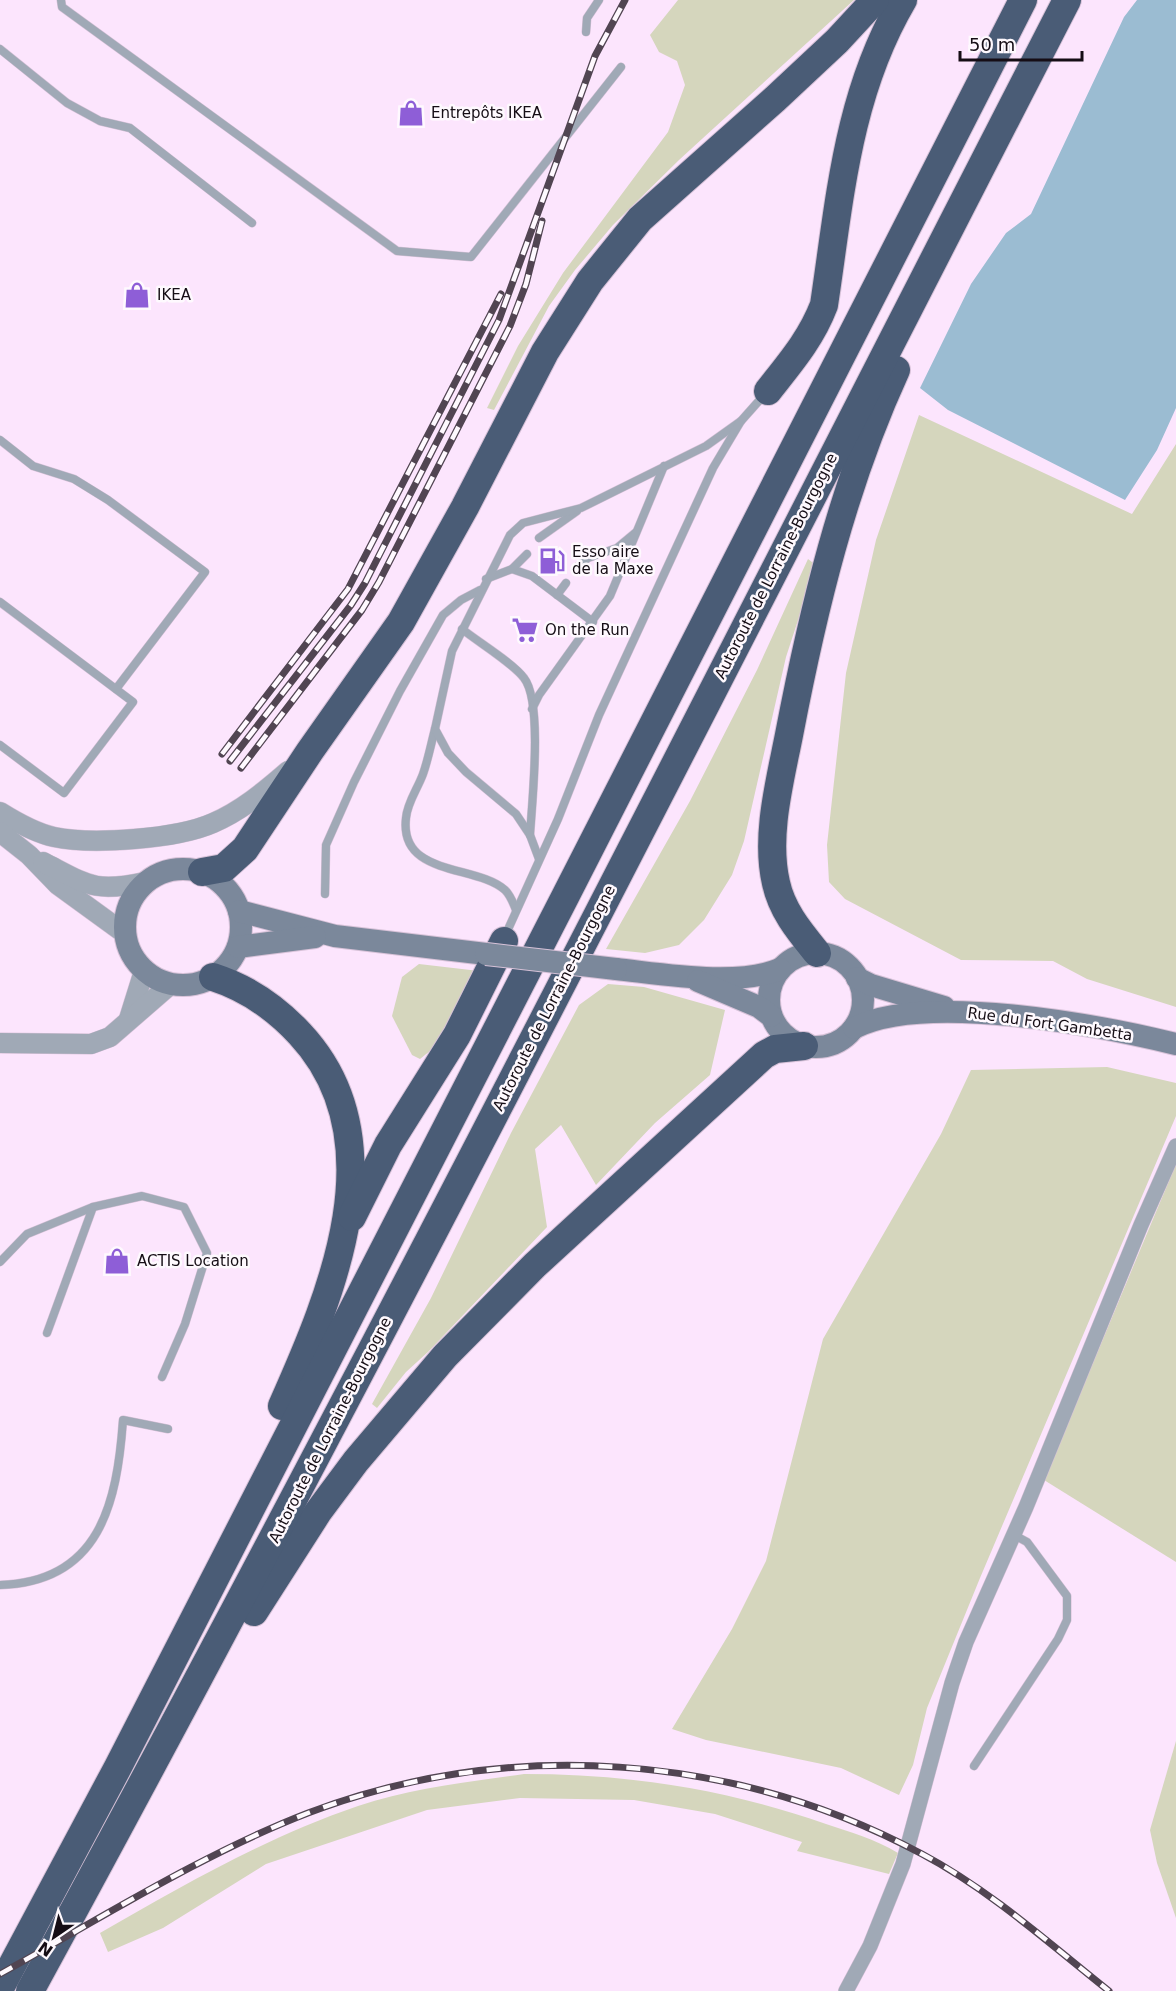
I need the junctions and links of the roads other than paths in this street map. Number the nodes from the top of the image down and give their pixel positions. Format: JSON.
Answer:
{"nodes":[{"id":1,"x":61,"y":0,"type":"edge"},
{"id":2,"x":599,"y":0,"type":"edge"},
{"id":3,"x":875,"y":0,"type":"edge"},
{"id":4,"x":903,"y":0,"type":"edge"},
{"id":5,"x":1023,"y":0,"type":"edge"},
{"id":6,"x":1067,"y":0,"type":"edge"},
{"id":7,"x":586,"y":32,"type":"dead end"},
{"id":8,"x":0,"y":49,"type":"edge"},
{"id":9,"x":621,"y":67,"type":"dead end"},
{"id":10,"x":252,"y":223,"type":"dead end"},
{"id":11,"x":904,"y":317,"type":"junction"},
{"id":12,"x":768,"y":391,"type":"joint"},
{"id":13,"x":741,"y":421,"type":"junction"},
{"id":14,"x":0,"y":440,"type":"edge"},
{"id":15,"x":664,"y":466,"type":"junction"},
{"id":16,"x":581,"y":508,"type":"junction"},
{"id":17,"x":637,"y":532,"type":"junction"},
{"id":18,"x":539,"y":538,"type":"dead end"},
{"id":19,"x":527,"y":554,"type":"dead end"},
{"id":20,"x":577,"y":567,"type":"dead end"},
{"id":21,"x":512,"y":569,"type":"junction"},
{"id":22,"x":486,"y":579,"type":"junction"},
{"id":23,"x":566,"y":583,"type":"dead end"},
{"id":24,"x":481,"y":589,"type":"junction"},
{"id":25,"x":557,"y":595,"type":"junction"},
{"id":26,"x":0,"y":602,"type":"edge"},
{"id":27,"x":592,"y":622,"type":"junction"},
{"id":28,"x":462,"y":629,"type":"junction"},
{"id":29,"x":116,"y":690,"type":"junction"},
{"id":30,"x":532,"y":709,"type":"junction"},
{"id":31,"x":435,"y":729,"type":"junction"},
{"id":32,"x":0,"y":745,"type":"edge"},
{"id":33,"x":310,"y":751,"type":"junction"},
{"id":34,"x":0,"y":812,"type":"edge"},
{"id":35,"x":0,"y":832,"type":"edge"},
{"id":36,"x":530,"y":835,"type":"junction"},
{"id":37,"x":29,"y":855,"type":"junction"},
{"id":38,"x":538,"y":859,"type":"junction"},
{"id":39,"x":202,"y":872,"type":"junction"},
{"id":40,"x":145,"y":882,"type":"junction"},
{"id":41,"x":325,"y":894,"type":"dead end"},
{"id":42,"x":516,"y":910,"type":"junction"},
{"id":43,"x":239,"y":911,"type":"junction"},
{"id":44,"x":124,"y":933,"type":"junction"},
{"id":45,"x":335,"y":936,"type":"junction"},
{"id":46,"x":238,"y":946,"type":"junction"},
{"id":47,"x":495,"y":947,"type":"junction"},
{"id":48,"x":817,"y":953,"type":"junction"},
{"id":49,"x":780,"y":969,"type":"junction"},
{"id":50,"x":144,"y":971,"type":"junction"},
{"id":51,"x":685,"y":976,"type":"junction"},
{"id":52,"x":213,"y":977,"type":"junction"},
{"id":53,"x":857,"y":978,"type":"junction"},
{"id":54,"x":171,"y":984,"type":"junction"},
{"id":55,"x":960,"y":1012,"type":"junction"},
{"id":56,"x":771,"y":1016,"type":"junction"},
{"id":57,"x":128,"y":1022,"type":"junction"},
{"id":58,"x":854,"y":1028,"type":"junction"},
{"id":59,"x":0,"y":1043,"type":"edge"},
{"id":60,"x":1176,"y":1044,"type":"edge"},
{"id":61,"x":804,"y":1046,"type":"junction"},
{"id":62,"x":1176,"y":1146,"type":"edge"},
{"id":63,"x":93,"y":1207,"type":"junction"},
{"id":64,"x":345,"y":1231,"type":"junction"},
{"id":65,"x":0,"y":1262,"type":"edge"},
{"id":66,"x":47,"y":1333,"type":"dead end"},
{"id":67,"x":162,"y":1377,"type":"dead end"},
{"id":68,"x":168,"y":1429,"type":"dead end"},
{"id":69,"x":249,"y":1508,"type":"junction"},
{"id":70,"x":1014,"y":1534,"type":"junction"},
{"id":71,"x":0,"y":1585,"type":"edge"},
{"id":72,"x":206,"y":1668,"type":"junction"},
{"id":73,"x":974,"y":1766,"type":"dead end"},
{"id":74,"x":0,"y":1988,"type":"edge"},
{"id":75,"x":30,"y":1991,"type":"edge"},
{"id":76,"x":846,"y":1991,"type":"edge"}],
"edges":[{"from":1,"to":9,"type":"lane"},
{"from":2,"to":7,"type":"lane"},
{"from":3,"to":33,"type":"highway"},
{"from":4,"to":12,"type":"highway"},
{"from":5,"to":69,"type":"highway"},
{"from":6,"to":11,"type":"highway","name":"Autoroute de Lorraine-Bourgogne"},
{"from":8,"to":10,"type":"lane"},
{"from":11,"to":48,"type":"highway"},
{"from":11,"to":72,"type":"highway","name":"Autoroute de Lorraine-Bourgogne"},
{"from":12,"to":13,"type":"lane"},
{"from":13,"to":15,"type":"lane"},
{"from":13,"to":38,"type":"lane"},
{"from":14,"to":29,"type":"lane"},
{"from":15,"to":16,"type":"lane"},
{"from":15,"to":17,"type":"lane"},
{"from":16,"to":18,"type":"lane"},
{"from":16,"to":22,"type":"lane"},
{"from":17,"to":20,"type":"lane"},
{"from":17,"to":27,"type":"lane"},
{"from":19,"to":21,"type":"lane"},
{"from":21,"to":22,"type":"lane"},
{"from":21,"to":25,"type":"lane"},
{"from":22,"to":24,"type":"lane"},
{"from":23,"to":25,"type":"lane"},
{"from":24,"to":28,"type":"lane"},
{"from":24,"to":41,"type":"lane"},
{"from":25,"to":27,"type":"lane"},
{"from":26,"to":29,"type":"lane"},
{"from":27,"to":30,"type":"lane"},
{"from":28,"to":30,"type":"lane"},
{"from":28,"to":31,"type":"lane"},
{"from":29,"to":32,"type":"lane"},
{"from":30,"to":36,"type":"lane"},
{"from":31,"to":36,"type":"lane"},
{"from":31,"to":42,"type":"lane"},
{"from":33,"to":34,"type":"street"},
{"from":33,"to":39,"type":"highway"},
{"from":35,"to":37,"type":"street"},
{"from":36,"to":38,"type":"lane"},
{"from":37,"to":40,"type":"street"},
{"from":37,"to":44,"type":"street"},
{"from":38,"to":42,"type":"lane"},
{"from":39,"to":40,"type":"main road"},
{"from":39,"to":43,"type":"main road"},
{"from":40,"to":44,"type":"main road"},
{"from":42,"to":47,"type":"lane"},
{"from":43,"to":45,"type":"main road"},
{"from":43,"to":46,"type":"main road"},
{"from":44,"to":50,"type":"main road"},
{"from":45,"to":46,"type":"main road"},
{"from":45,"to":47,"type":"main road"},
{"from":46,"to":52,"type":"main road"},
{"from":47,"to":51,"type":"main road","bridge":true},
{"from":47,"to":64,"type":"highway"},
{"from":48,"to":49,"type":"main road"},
{"from":48,"to":53,"type":"main road"},
{"from":49,"to":51,"type":"main road"},
{"from":49,"to":56,"type":"main road"},
{"from":50,"to":54,"type":"main road"},
{"from":50,"to":57,"type":"street"},
{"from":51,"to":56,"type":"main road"},
{"from":52,"to":54,"type":"main road"},
{"from":52,"to":64,"type":"highway"},
{"from":53,"to":55,"type":"main road","name":"Rue du Fort Gambetta"},
{"from":53,"to":58,"type":"main road"},
{"from":54,"to":57,"type":"street"},
{"from":55,"to":58,"type":"main road","name":"Rue du Fort Gambetta"},
{"from":55,"to":60,"type":"main road","name":"Rue du Fort Gambetta"},
{"from":56,"to":61,"type":"main road"},
{"from":57,"to":59,"type":"street"},
{"from":58,"to":61,"type":"main road"},
{"from":61,"to":72,"type":"highway"},
{"from":62,"to":70,"type":"street"},
{"from":63,"to":65,"type":"lane"},
{"from":63,"to":66,"type":"lane"},
{"from":63,"to":67,"type":"lane"},
{"from":64,"to":69,"type":"highway"},
{"from":68,"to":71,"type":"lane"},
{"from":69,"to":74,"type":"highway"},
{"from":70,"to":73,"type":"lane"},
{"from":70,"to":76,"type":"street"},
{"from":72,"to":75,"type":"highway","name":"Autoroute de Lorraine-Bourgogne"}]}
